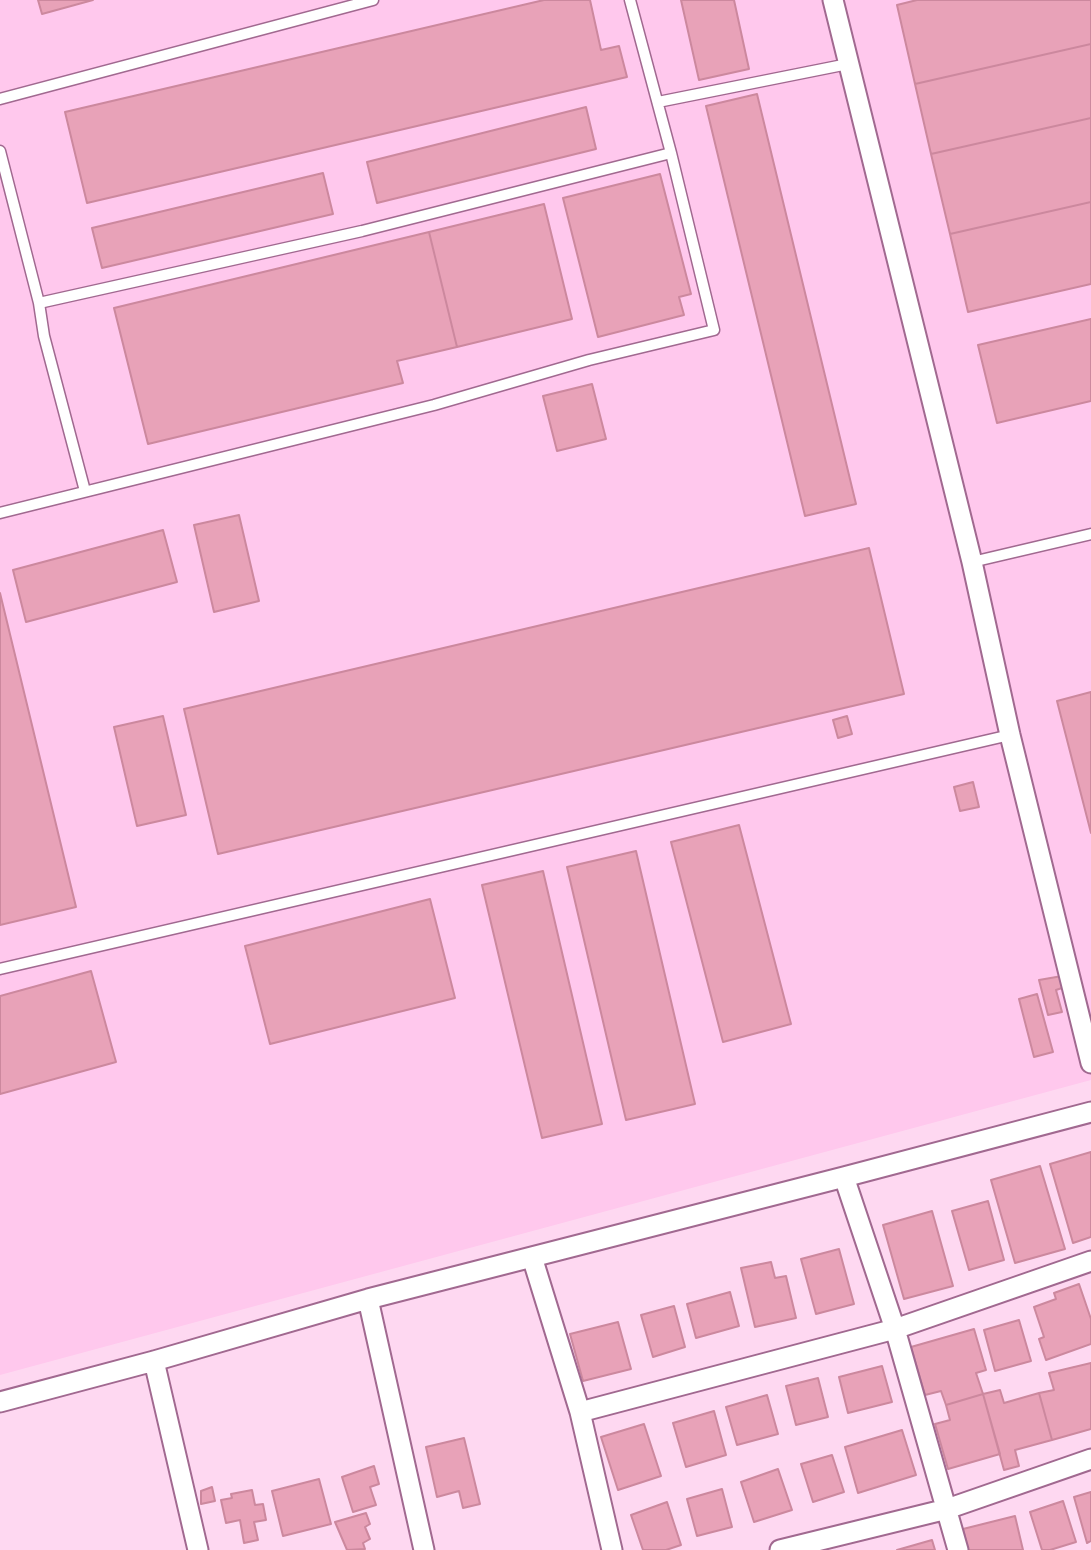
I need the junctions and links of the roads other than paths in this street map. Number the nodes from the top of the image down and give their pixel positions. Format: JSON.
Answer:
{"nodes":[{"id":1,"x":373,"y":0,"type":"edge"},
{"id":2,"x":630,"y":0,"type":"edge"},
{"id":3,"x":833,"y":0,"type":"edge"},
{"id":4,"x":848,"y":64,"type":"junction"},
{"id":5,"x":0,"y":99,"type":"edge"},
{"id":6,"x":658,"y":102,"type":"junction"},
{"id":7,"x":0,"y":151,"type":"edge"},
{"id":8,"x":671,"y":153,"type":"junction"},
{"id":9,"x":39,"y":303,"type":"junction"},
{"id":10,"x":86,"y":491,"type":"junction"},
{"id":11,"x":0,"y":513,"type":"edge"},
{"id":12,"x":1091,"y":534,"type":"edge"},
{"id":13,"x":972,"y":562,"type":"junction"},
{"id":14,"x":1010,"y":735,"type":"junction"},
{"id":15,"x":0,"y":969,"type":"edge"},
{"id":16,"x":1091,"y":1063,"type":"edge"},
{"id":17,"x":1091,"y":1112,"type":"edge"},
{"id":18,"x":844,"y":1177,"type":"junction"},
{"id":19,"x":532,"y":1257,"type":"junction"},
{"id":20,"x":1091,"y":1261,"type":"edge"},
{"id":21,"x":368,"y":1299,"type":"junction"},
{"id":22,"x":895,"y":1329,"type":"junction"},
{"id":23,"x":154,"y":1361,"type":"junction"},
{"id":24,"x":0,"y":1402,"type":"edge"},
{"id":25,"x":580,"y":1412,"type":"junction"},
{"id":26,"x":1091,"y":1459,"type":"edge"},
{"id":27,"x":947,"y":1508,"type":"junction"},
{"id":28,"x":198,"y":1550,"type":"edge"},
{"id":29,"x":424,"y":1550,"type":"edge"},
{"id":30,"x":612,"y":1550,"type":"edge"},
{"id":31,"x":780,"y":1550,"type":"edge"},
{"id":32,"x":958,"y":1550,"type":"edge"}],
"edges":[{"from":1,"to":5,"type":"lane"},
{"from":2,"to":6,"type":"lane"},
{"from":3,"to":4,"type":"street"},
{"from":4,"to":6,"type":"lane"},
{"from":4,"to":13,"type":"street"},
{"from":6,"to":8,"type":"lane"},
{"from":7,"to":9,"type":"lane"},
{"from":8,"to":9,"type":"lane"},
{"from":8,"to":10,"type":"lane"},
{"from":9,"to":10,"type":"lane"},
{"from":10,"to":11,"type":"lane"},
{"from":12,"to":13,"type":"lane"},
{"from":13,"to":14,"type":"street"},
{"from":14,"to":15,"type":"lane"},
{"from":14,"to":16,"type":"street"},
{"from":17,"to":18,"type":"street"},
{"from":18,"to":19,"type":"street"},
{"from":18,"to":22,"type":"street"},
{"from":19,"to":21,"type":"street"},
{"from":19,"to":25,"type":"street"},
{"from":20,"to":22,"type":"street"},
{"from":21,"to":23,"type":"street"},
{"from":21,"to":29,"type":"street"},
{"from":22,"to":25,"type":"street"},
{"from":22,"to":27,"type":"street"},
{"from":23,"to":24,"type":"street"},
{"from":23,"to":28,"type":"street"},
{"from":25,"to":30,"type":"street"},
{"from":26,"to":27,"type":"street"},
{"from":27,"to":31,"type":"street"},
{"from":27,"to":32,"type":"street"}]}
